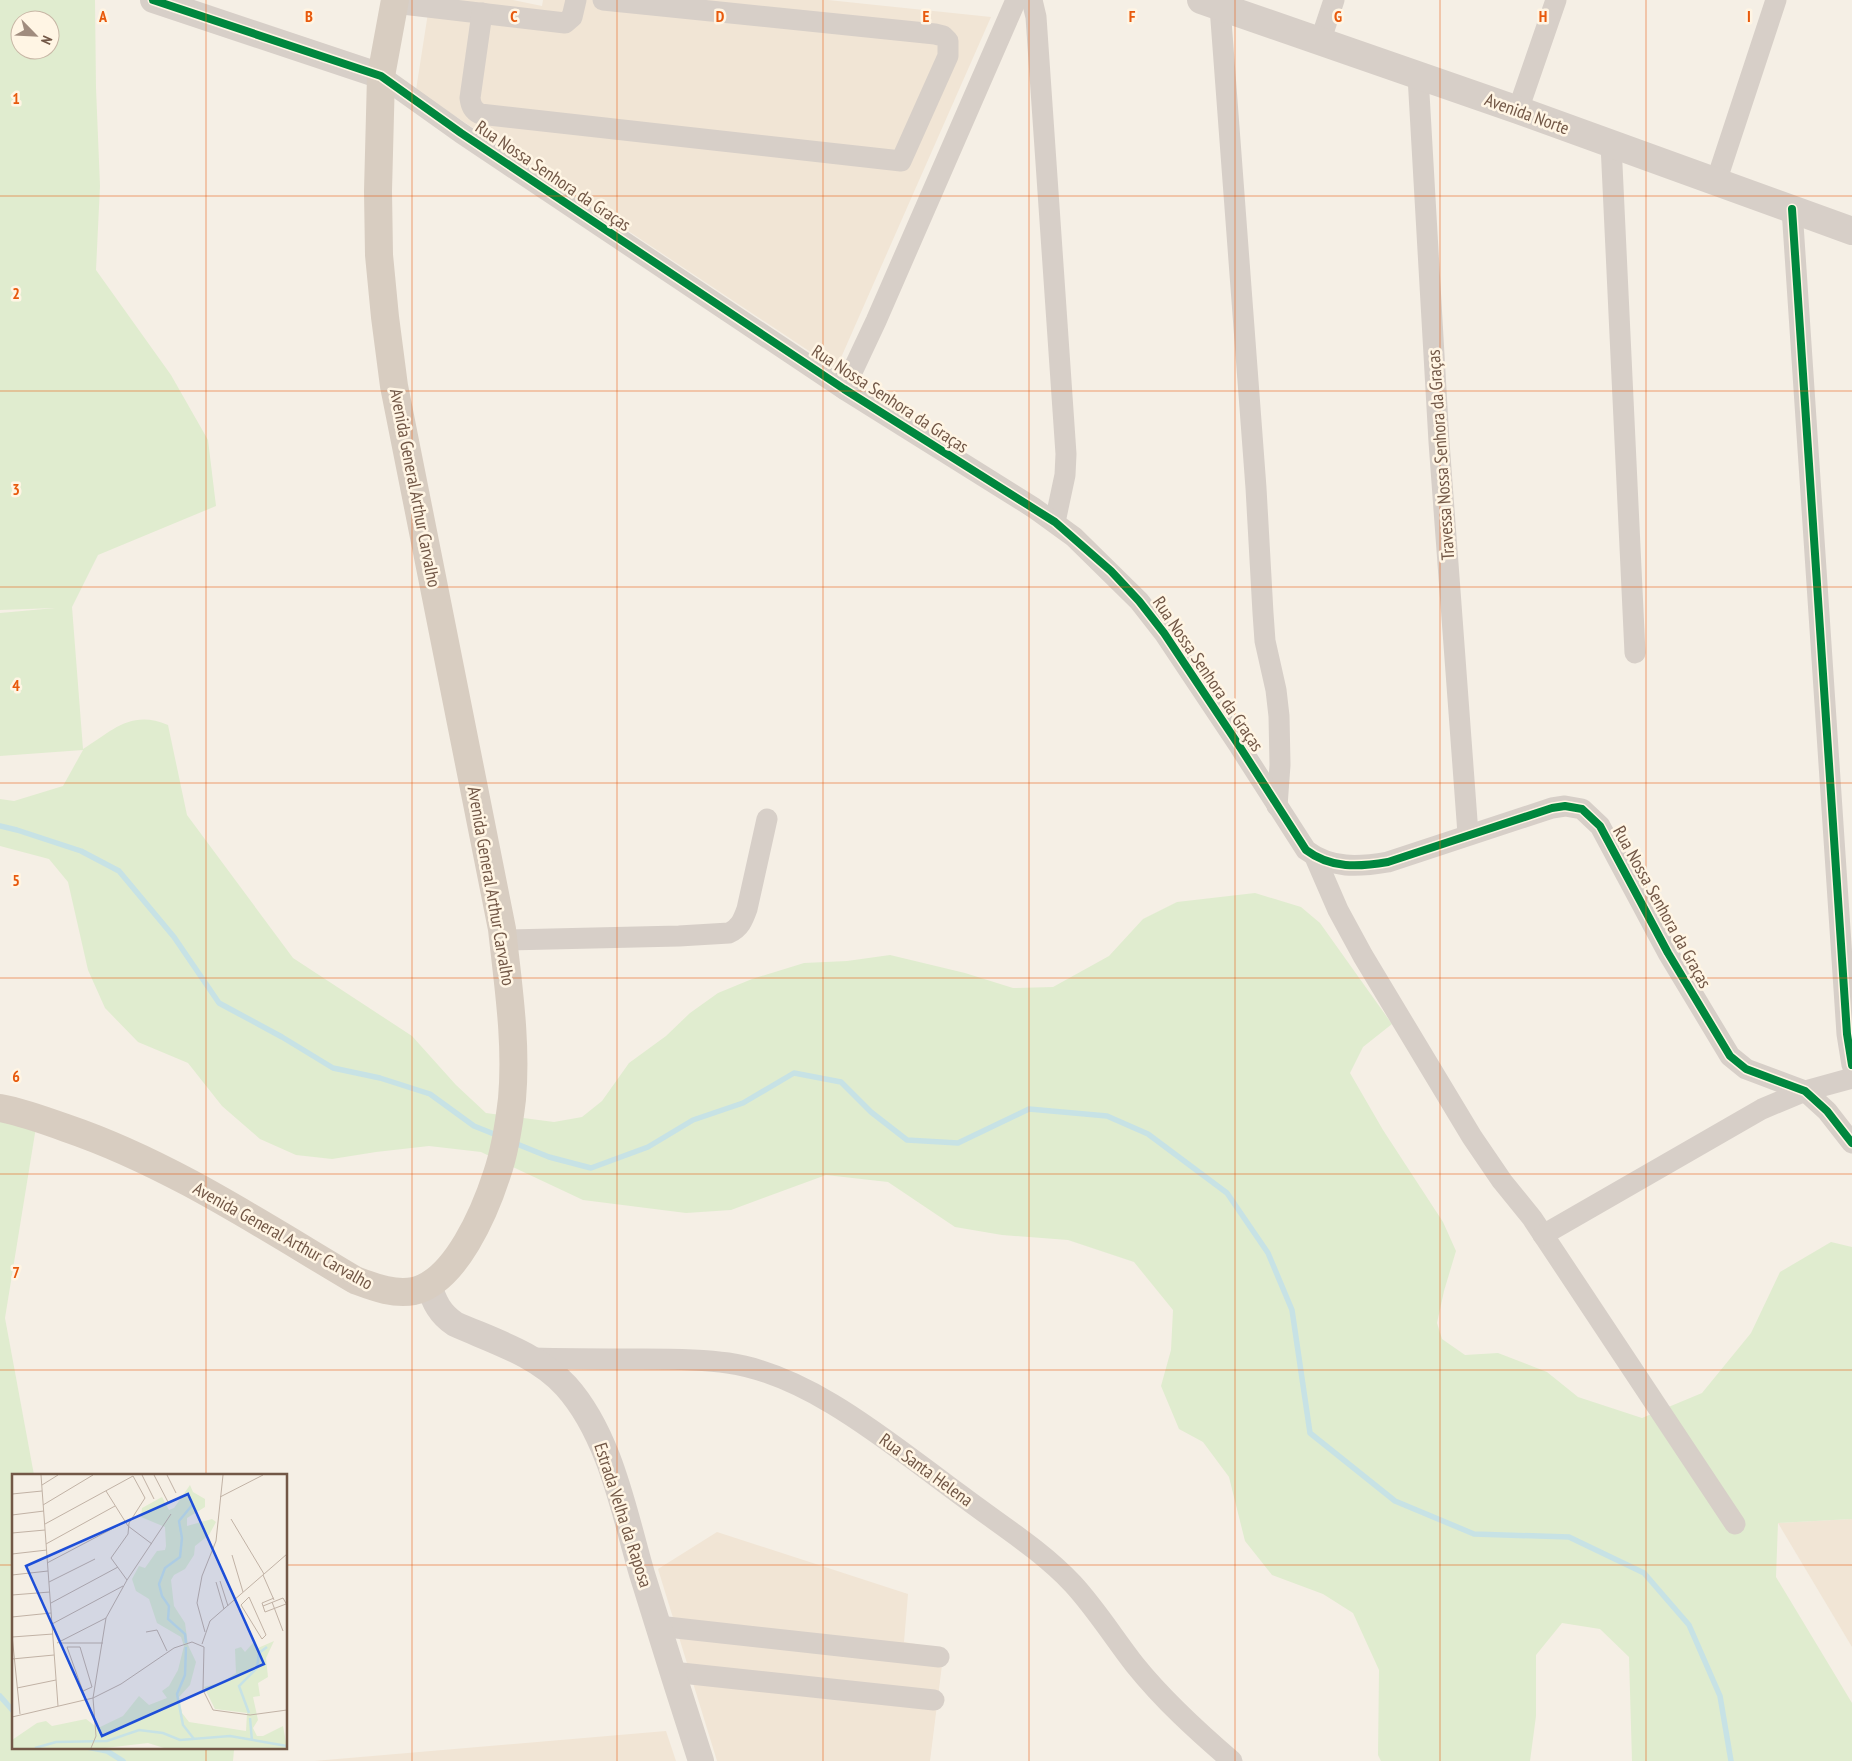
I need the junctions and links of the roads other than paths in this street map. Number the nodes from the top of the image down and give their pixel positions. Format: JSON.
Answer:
{"nodes":[{"id":1,"x":153,"y":0,"type":"edge"},
{"id":2,"x":576,"y":0,"type":"edge"},
{"id":3,"x":603,"y":0,"type":"edge"},
{"id":4,"x":1016,"y":0,"type":"edge"},
{"id":5,"x":1032,"y":0,"type":"edge"},
{"id":6,"x":1334,"y":0,"type":"edge"},
{"id":7,"x":1556,"y":0,"type":"edge"},
{"id":8,"x":1776,"y":0,"type":"edge"},
{"id":9,"x":394,"y":1,"type":"edge"},
{"id":10,"x":1210,"y":3,"type":"edge"},
{"id":11,"x":482,"y":13,"type":"junction"},
{"id":12,"x":1320,"y":42,"type":"junction"},
{"id":13,"x":381,"y":76,"type":"junction"},
{"id":14,"x":1418,"y":76,"type":"junction"},
{"id":15,"x":1518,"y":110,"type":"junction"},
{"id":16,"x":1611,"y":144,"type":"junction"},
{"id":17,"x":1716,"y":182,"type":"junction"},
{"id":18,"x":1792,"y":209,"type":"junction"},
{"id":19,"x":1852,"y":231,"type":"edge"},
{"id":20,"x":844,"y":389,"type":"junction"},
{"id":21,"x":1055,"y":522,"type":"junction"},
{"id":22,"x":1635,"y":654,"type":"dead end"},
{"id":23,"x":1277,"y":806,"type":"junction"},
{"id":24,"x":767,"y":818,"type":"dead end"},
{"id":25,"x":1468,"y":834,"type":"junction"},
{"id":26,"x":1315,"y":857,"type":"junction"},
{"id":27,"x":503,"y":940,"type":"junction"},
{"id":28,"x":1852,"y":1065,"type":"edge"},
{"id":29,"x":1852,"y":1078,"type":"edge"},
{"id":30,"x":1805,"y":1091,"type":"junction"},
{"id":31,"x":0,"y":1108,"type":"edge"},
{"id":32,"x":1852,"y":1143,"type":"edge"},
{"id":33,"x":1543,"y":1235,"type":"junction"},
{"id":34,"x":429,"y":1285,"type":"junction"},
{"id":35,"x":532,"y":1358,"type":"junction"},
{"id":36,"x":1735,"y":1524,"type":"dead end"},
{"id":37,"x":658,"y":1626,"type":"junction"},
{"id":38,"x":939,"y":1656,"type":"dead end"},
{"id":39,"x":672,"y":1672,"type":"junction"},
{"id":40,"x":934,"y":1700,"type":"dead end"},
{"id":41,"x":701,"y":1761,"type":"edge"},
{"id":42,"x":1232,"y":1761,"type":"edge"}],
"edges":[{"from":1,"to":13,"type":"street"},
{"from":2,"to":11,"type":"street"},
{"from":3,"to":11,"type":"street"},
{"from":4,"to":20,"type":"street"},
{"from":5,"to":21,"type":"street"},
{"from":6,"to":12,"type":"street"},
{"from":7,"to":15,"type":"street"},
{"from":8,"to":17,"type":"street"},
{"from":9,"to":11,"type":"street"},
{"from":9,"to":13,"type":"main road","name":"Avenida General Arthur Carvalho"},
{"from":10,"to":12,"type":"main road","name":"Avenida Norte"},
{"from":10,"to":23,"type":"street"},
{"from":12,"to":14,"type":"main road","name":"Avenida Norte"},
{"from":13,"to":20,"type":"street","name":"Rua Nossa Senhora da Graças"},
{"from":13,"to":27,"type":"main road","name":"Avenida General Arthur Carvalho"},
{"from":14,"to":15,"type":"main road","name":"Avenida Norte"},
{"from":14,"to":25,"type":"street","name":"Travessa Nossa Senhora da Graças"},
{"from":15,"to":16,"type":"main road","name":"Avenida Norte"},
{"from":16,"to":17,"type":"main road","name":"Avenida Norte"},
{"from":16,"to":22,"type":"street"},
{"from":17,"to":18,"type":"main road","name":"Avenida Norte"},
{"from":18,"to":19,"type":"main road","name":"Avenida Norte"},
{"from":18,"to":28,"type":"street"},
{"from":20,"to":21,"type":"street","name":"Rua Nossa Senhora da Graças"},
{"from":21,"to":23,"type":"street","name":"Rua Nossa Senhora da Graças"},
{"from":23,"to":26,"type":"street","name":"Rua Nossa Senhora da Graças"},
{"from":24,"to":27,"type":"street"},
{"from":25,"to":26,"type":"street","name":"Rua Nossa Senhora da Graças"},
{"from":25,"to":30,"type":"street","name":"Rua Nossa Senhora da Graças"},
{"from":26,"to":33,"type":"street"},
{"from":27,"to":34,"type":"main road","name":"Avenida General Arthur Carvalho"},
{"from":29,"to":30,"type":"street"},
{"from":30,"to":32,"type":"street","name":"Rua Nossa Senhora da Graças"},
{"from":30,"to":33,"type":"street"},
{"from":31,"to":34,"type":"main road","name":"Avenida General Arthur Carvalho"},
{"from":33,"to":36,"type":"street"},
{"from":34,"to":35,"type":"street","name":"Estrada Velha da Raposa"},
{"from":35,"to":37,"type":"street","name":"Estrada Velha da Raposa"},
{"from":35,"to":42,"type":"street","name":"Rua Santa Helena"},
{"from":37,"to":38,"type":"street"},
{"from":37,"to":39,"type":"street","name":"Estrada Velha da Raposa"},
{"from":39,"to":40,"type":"street"},
{"from":39,"to":41,"type":"street","name":"Estrada Velha da Raposa"}]}
